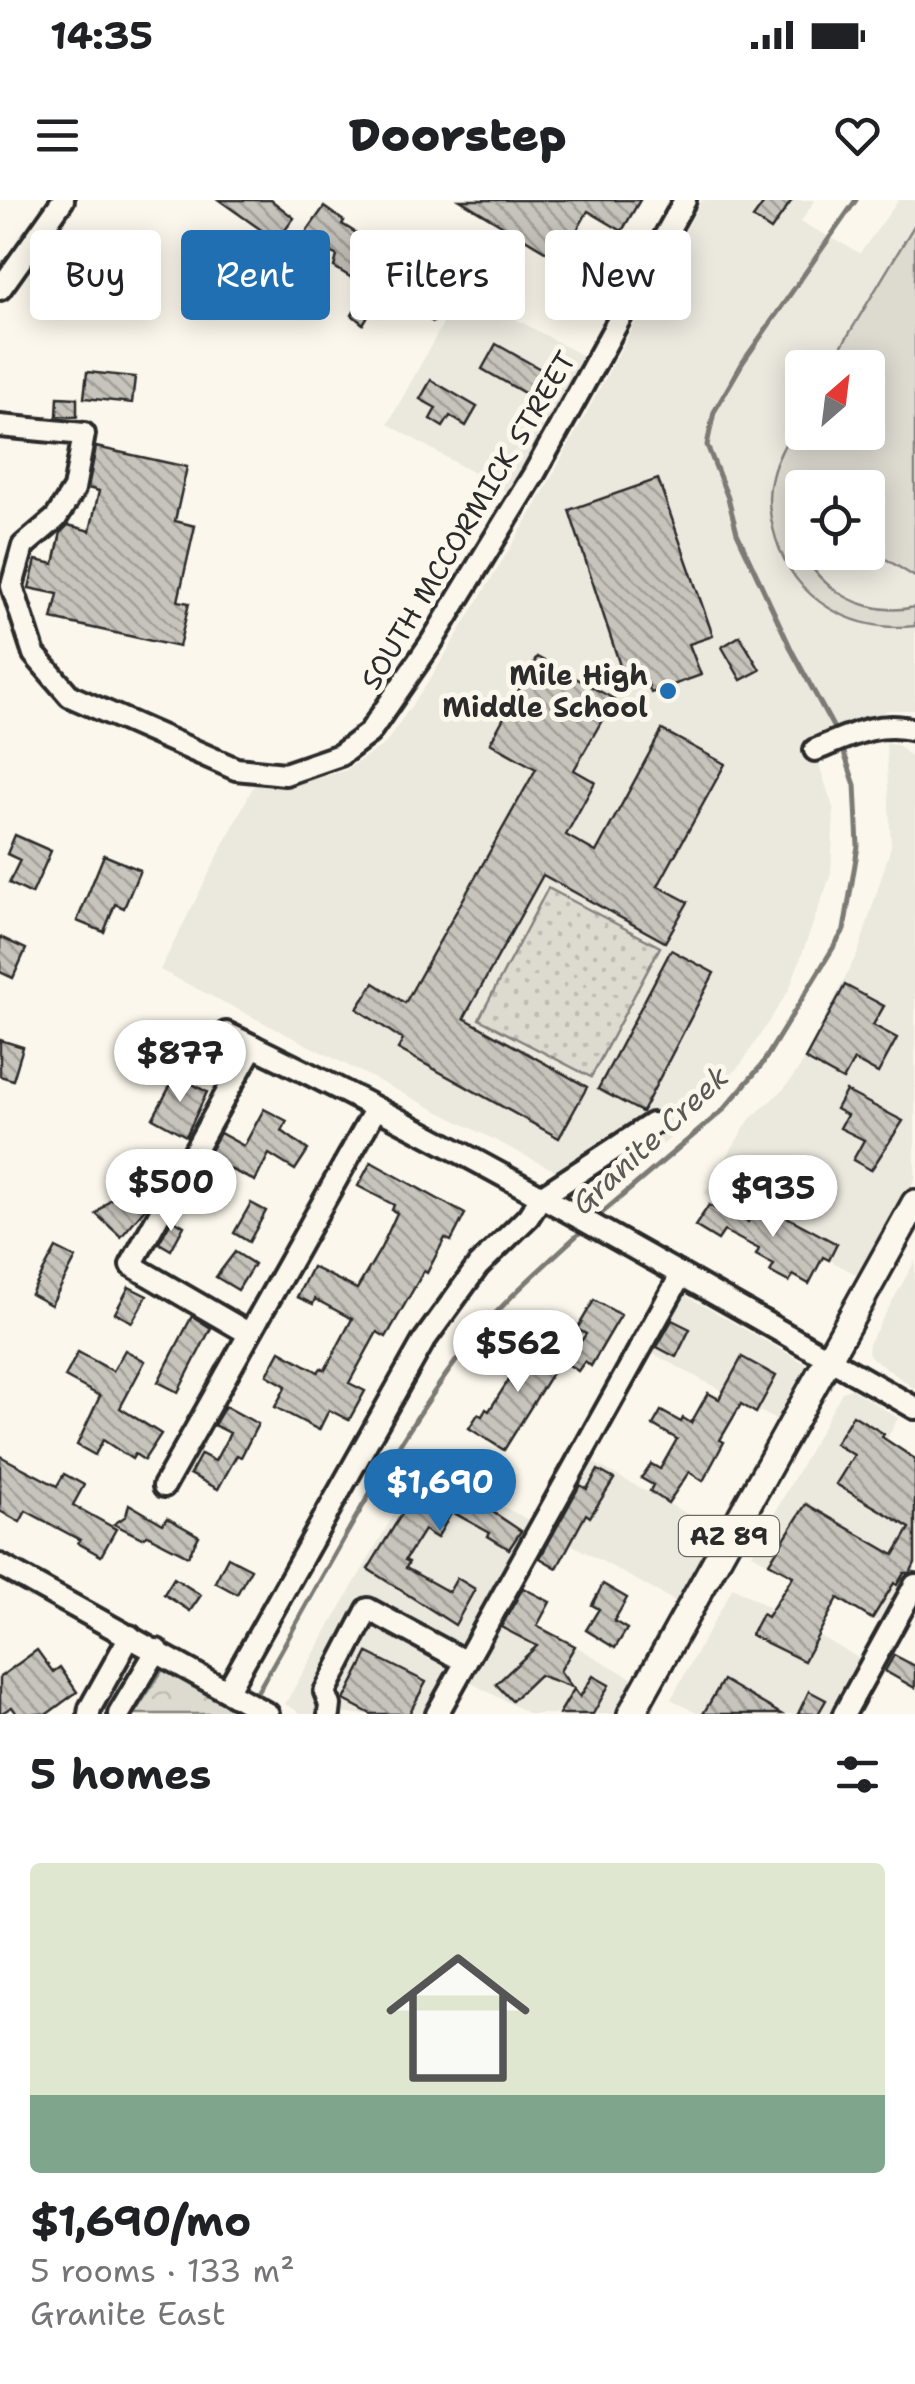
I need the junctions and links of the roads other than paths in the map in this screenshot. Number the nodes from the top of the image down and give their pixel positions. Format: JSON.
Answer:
{"nodes":[{"id":1,"x":62,"y":200,"type":"edge"},
{"id":2,"x":685,"y":200,"type":"edge"},
{"id":3,"x":0,"y":289,"type":"edge"},
{"id":4,"x":0,"y":426,"type":"edge"},
{"id":5,"x":915,"y":730,"type":"edge"},
{"id":6,"x":815,"y":750,"type":"dead end"},
{"id":7,"x":226,"y":1033,"type":"dead end"},
{"id":8,"x":253,"y":1046,"type":"junction"},
{"id":9,"x":375,"y":1110,"type":"junction"},
{"id":10,"x":652,"y":1124,"type":"dead end"},
{"id":11,"x":542,"y":1197,"type":"junction"},
{"id":12,"x":915,"y":1202,"type":"edge"},
{"id":13,"x":682,"y":1275,"type":"junction"},
{"id":14,"x":248,"y":1332,"type":"junction"},
{"id":15,"x":828,"y":1359,"type":"junction"},
{"id":16,"x":915,"y":1408,"type":"edge"},
{"id":17,"x":164,"y":1486,"type":"dead end"},
{"id":18,"x":0,"y":1565,"type":"edge"},
{"id":19,"x":915,"y":1585,"type":"edge"},
{"id":20,"x":130,"y":1636,"type":"junction"},
{"id":21,"x":157,"y":1650,"type":"junction"},
{"id":22,"x":466,"y":1662,"type":"junction"},
{"id":23,"x":228,"y":1690,"type":"junction"},
{"id":24,"x":89,"y":1714,"type":"edge"},
{"id":25,"x":119,"y":1714,"type":"edge"},
{"id":26,"x":268,"y":1714,"type":"edge"},
{"id":27,"x":329,"y":1714,"type":"edge"},
{"id":28,"x":438,"y":1714,"type":"edge"},
{"id":29,"x":631,"y":1714,"type":"edge"},
{"id":30,"x":844,"y":1714,"type":"edge"}],
"edges":[{"from":1,"to":3,"type":"street"},
{"from":2,"to":4,"type":"street","name":"SOUTH MCCORMICK STREET"},
{"from":5,"to":6,"type":"street"},
{"from":7,"to":8,"type":"street"},
{"from":8,"to":9,"type":"street"},
{"from":8,"to":14,"type":"street"},
{"from":9,"to":11,"type":"street"},
{"from":9,"to":14,"type":"street"},
{"from":10,"to":11,"type":"street"},
{"from":11,"to":13,"type":"street"},
{"from":11,"to":23,"type":"street"},
{"from":12,"to":15,"type":"main road","number":"AZ 89"},
{"from":13,"to":15,"type":"street"},
{"from":13,"to":22,"type":"street"},
{"from":14,"to":17,"type":"street"},
{"from":15,"to":16,"type":"street"},
{"from":15,"to":29,"type":"main road","number":"AZ 89"},
{"from":18,"to":20,"type":"street"},
{"from":19,"to":30,"type":"street"},
{"from":20,"to":21,"type":"street"},
{"from":20,"to":24,"type":"street"},
{"from":21,"to":23,"type":"street"},
{"from":21,"to":25,"type":"street"},
{"from":22,"to":27,"type":"street"},
{"from":22,"to":28,"type":"street"},
{"from":23,"to":26,"type":"street"}]}
